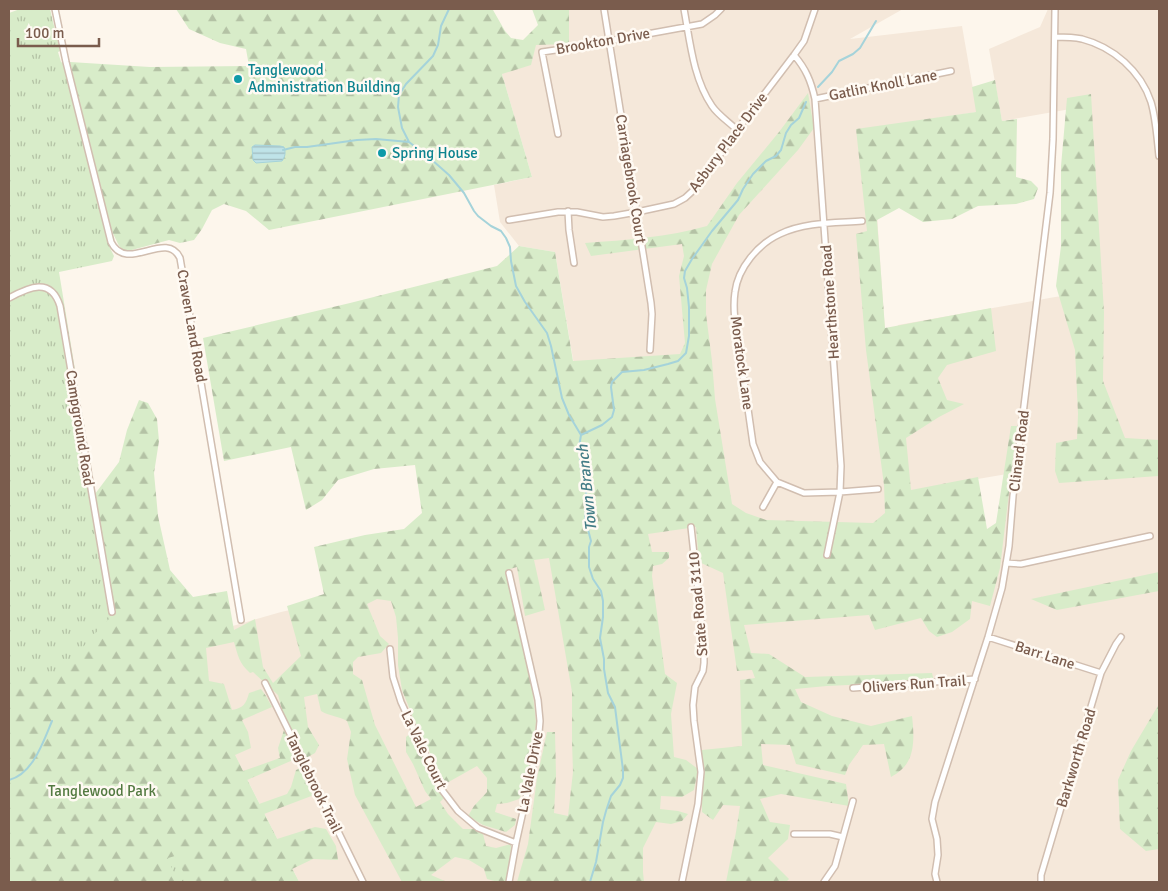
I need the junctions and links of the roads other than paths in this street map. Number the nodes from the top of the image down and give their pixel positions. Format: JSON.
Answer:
{"nodes":[{"id":1,"x":55,"y":9,"type":"edge"},
{"id":2,"x":604,"y":9,"type":"edge"},
{"id":3,"x":684,"y":9,"type":"edge"},
{"id":4,"x":720,"y":9,"type":"edge"},
{"id":5,"x":815,"y":9,"type":"edge"},
{"id":6,"x":1055,"y":9,"type":"edge"},
{"id":7,"x":688,"y":27,"type":"junction"},
{"id":8,"x":1055,"y":37,"type":"junction"},
{"id":9,"x":609,"y":40,"type":"junction"},
{"id":10,"x":794,"y":55,"type":"junction"},
{"id":11,"x":951,"y":71,"type":"dead end"},
{"id":12,"x":816,"y":99,"type":"junction"},
{"id":13,"x":737,"y":130,"type":"junction"},
{"id":14,"x":558,"y":134,"type":"dead end"},
{"id":15,"x":1159,"y":156,"type":"edge"},
{"id":16,"x":568,"y":211,"type":"junction"},
{"id":17,"x":637,"y":212,"type":"junction"},
{"id":18,"x":509,"y":220,"type":"dead end"},
{"id":19,"x":862,"y":221,"type":"dead end"},
{"id":20,"x":824,"y":223,"type":"junction"},
{"id":21,"x":574,"y":263,"type":"dead end"},
{"id":22,"x":9,"y":298,"type":"edge"},
{"id":23,"x":650,"y":350,"type":"dead end"},
{"id":24,"x":777,"y":482,"type":"junction"},
{"id":25,"x":878,"y":489,"type":"dead end"},
{"id":26,"x":840,"y":492,"type":"junction"},
{"id":27,"x":763,"y":507,"type":"dead end"},
{"id":28,"x":691,"y":527,"type":"dead end"},
{"id":29,"x":1150,"y":536,"type":"dead end"},
{"id":30,"x":827,"y":555,"type":"dead end"},
{"id":31,"x":1006,"y":563,"type":"junction"},
{"id":32,"x":509,"y":573,"type":"dead end"},
{"id":33,"x":112,"y":612,"type":"dead end"},
{"id":34,"x":241,"y":620,"type":"dead end"},
{"id":35,"x":988,"y":637,"type":"junction"},
{"id":36,"x":1122,"y":637,"type":"dead end"},
{"id":37,"x":390,"y":649,"type":"dead end"},
{"id":38,"x":1101,"y":673,"type":"junction"},
{"id":39,"x":975,"y":679,"type":"junction"},
{"id":40,"x":265,"y":683,"type":"dead end"},
{"id":41,"x":853,"y":688,"type":"dead end"},
{"id":42,"x":853,"y":801,"type":"dead end"},
{"id":43,"x":794,"y":834,"type":"dead end"},
{"id":44,"x":842,"y":837,"type":"junction"},
{"id":45,"x":516,"y":843,"type":"junction"},
{"id":46,"x":363,"y":882,"type":"edge"},
{"id":47,"x":509,"y":882,"type":"edge"},
{"id":48,"x":682,"y":882,"type":"edge"},
{"id":49,"x":824,"y":882,"type":"edge"},
{"id":50,"x":937,"y":882,"type":"edge"},
{"id":51,"x":1041,"y":882,"type":"edge"}],
"edges":[{"from":1,"to":34,"type":"street","name":"Craven Land Road"},
{"from":2,"to":9,"type":"street","name":"Carriagebrook Court"},
{"from":3,"to":7,"type":"street"},
{"from":4,"to":7,"type":"street","name":"Brookton Drive"},
{"from":5,"to":10,"type":"street","name":"Asbury Place Drive"},
{"from":6,"to":8,"type":"street","name":"Clinard Road"},
{"from":7,"to":9,"type":"street","name":"Brookton Drive"},
{"from":7,"to":13,"type":"street"},
{"from":8,"to":15,"type":"street"},
{"from":8,"to":31,"type":"street","name":"Clinard Road"},
{"from":9,"to":14,"type":"street","name":"Brookton Drive"},
{"from":9,"to":17,"type":"street","name":"Carriagebrook Court"},
{"from":10,"to":12,"type":"street","name":"Hearthstone Road"},
{"from":10,"to":13,"type":"street","name":"Asbury Place Drive"},
{"from":11,"to":12,"type":"street","name":"Gatlin Knoll Lane"},
{"from":12,"to":20,"type":"street","name":"Hearthstone Road"},
{"from":13,"to":17,"type":"street","name":"Asbury Place Drive"},
{"from":16,"to":17,"type":"street","name":"Asbury Place Drive"},
{"from":16,"to":18,"type":"street","name":"Asbury Place Drive"},
{"from":16,"to":21,"type":"street"},
{"from":17,"to":23,"type":"street","name":"Carriagebrook Court"},
{"from":19,"to":20,"type":"street","name":"Moratock Lane"},
{"from":20,"to":24,"type":"street","name":"Moratock Lane"},
{"from":20,"to":26,"type":"street","name":"Hearthstone Road"},
{"from":22,"to":33,"type":"street","name":"Campground Road"},
{"from":24,"to":26,"type":"street","name":"Moratock Lane"},
{"from":24,"to":27,"type":"street"},
{"from":25,"to":26,"type":"street","name":"Moratock Lane"},
{"from":26,"to":30,"type":"street","name":"Hearthstone Road"},
{"from":28,"to":48,"type":"street","name":"State Road 3110"},
{"from":29,"to":31,"type":"street"},
{"from":31,"to":35,"type":"street","name":"Clinard Road"},
{"from":32,"to":45,"type":"street","name":"La Vale Drive"},
{"from":35,"to":38,"type":"street","name":"Barr Lane"},
{"from":35,"to":39,"type":"street","name":"Clinard Road"},
{"from":36,"to":38,"type":"street","name":"Barkworth Road"},
{"from":37,"to":45,"type":"street","name":"La Vale Court"},
{"from":38,"to":51,"type":"street","name":"Barkworth Road"},
{"from":39,"to":41,"type":"street","name":"Olivers Run Trail"},
{"from":39,"to":50,"type":"street","name":"Clinard Road"},
{"from":40,"to":46,"type":"street","name":"Tanglebrook Trail"},
{"from":42,"to":44,"type":"street"},
{"from":43,"to":44,"type":"street"},
{"from":44,"to":49,"type":"street"},
{"from":45,"to":47,"type":"street","name":"La Vale Drive"}]}
